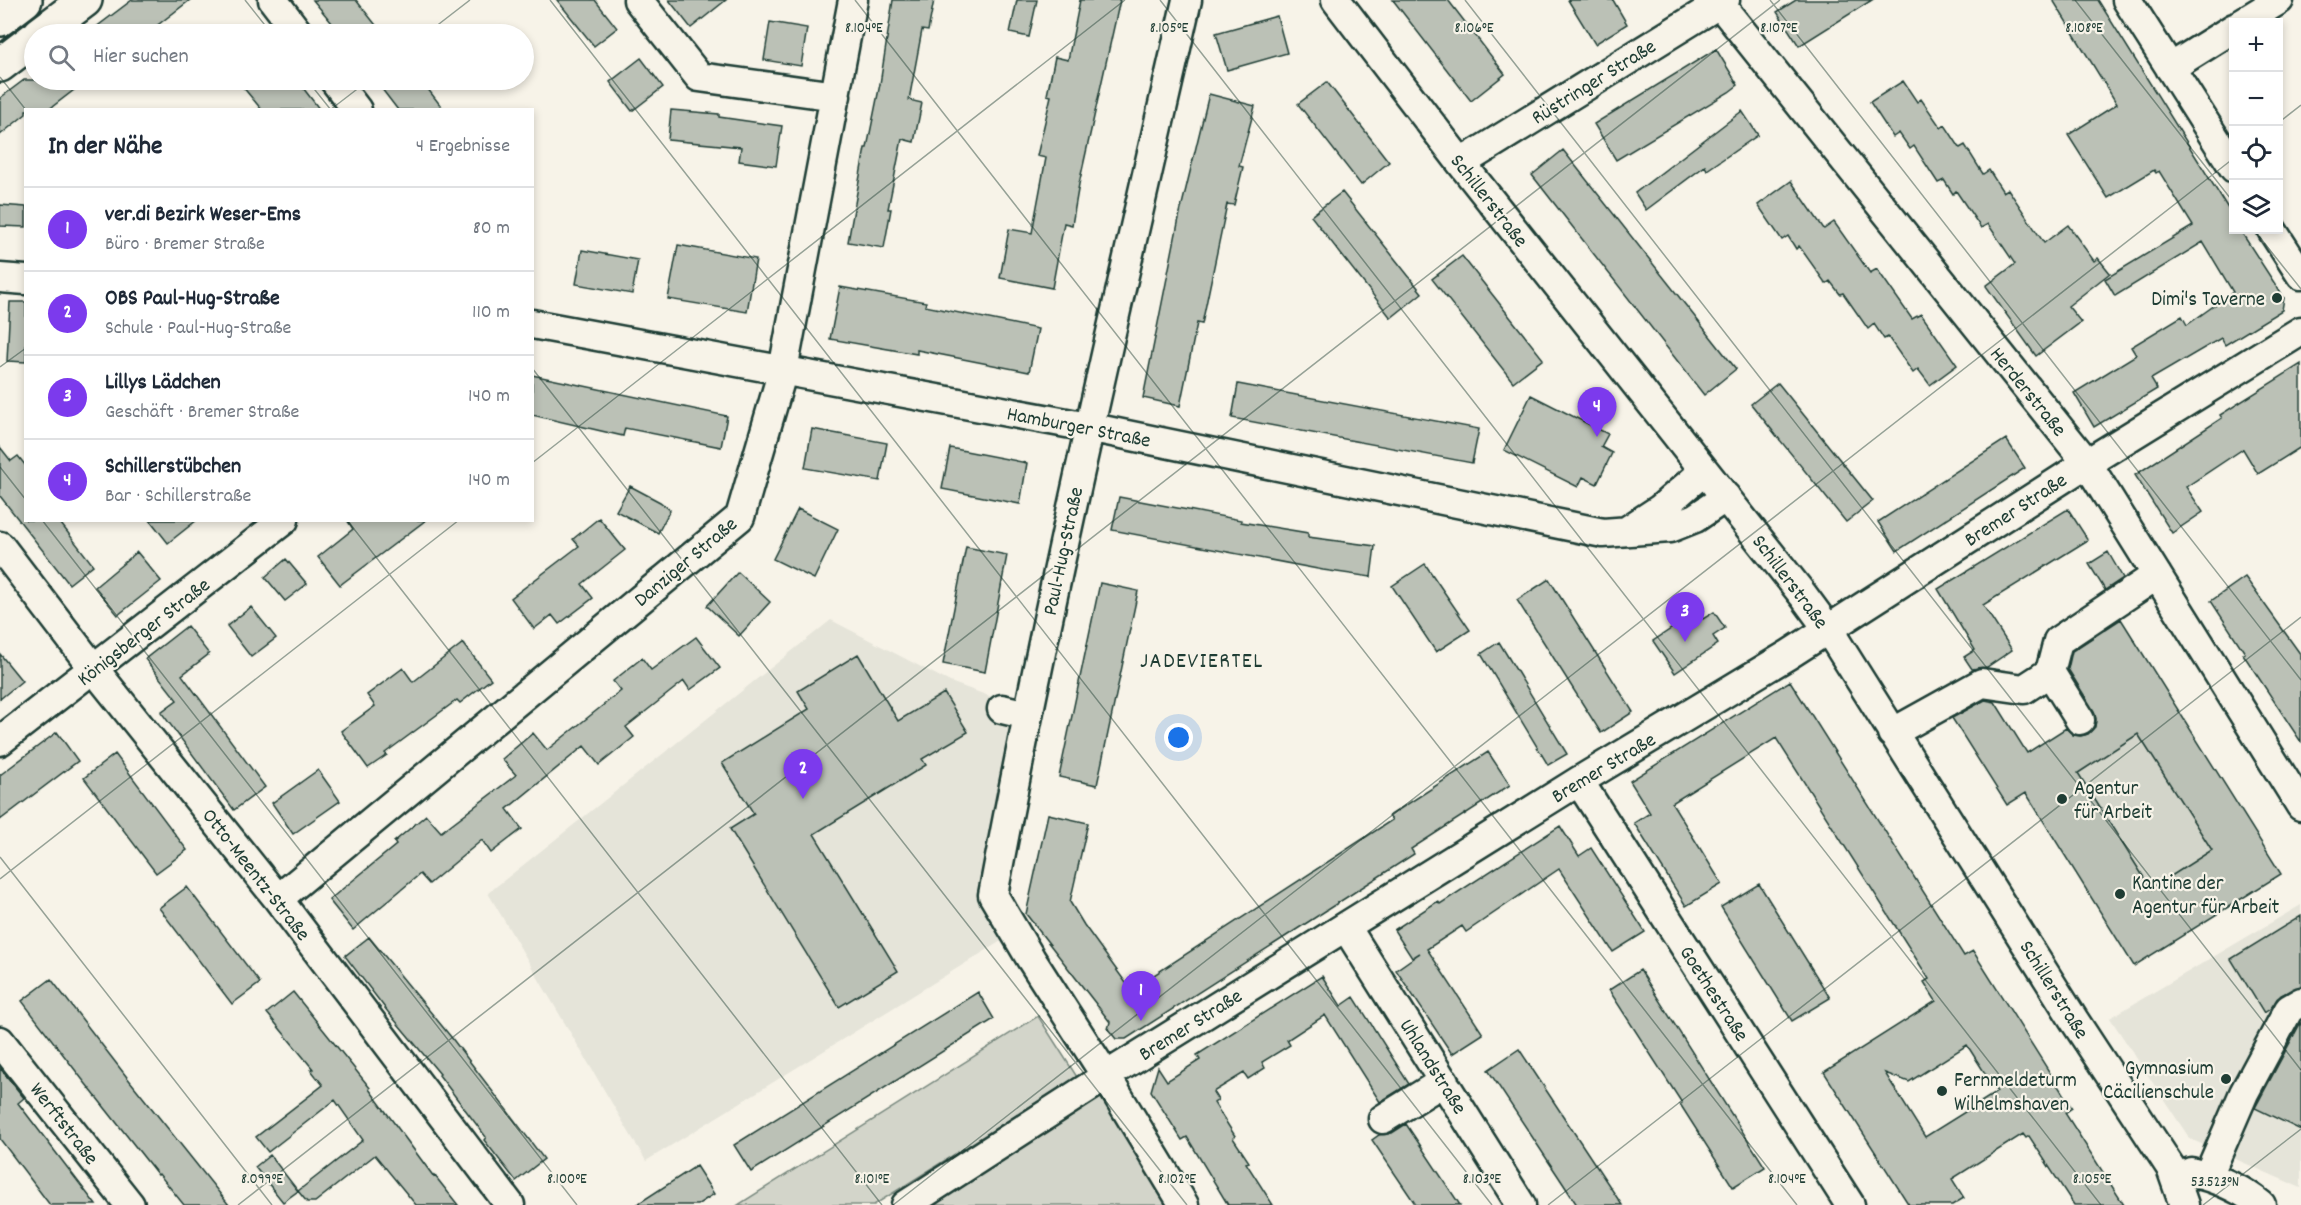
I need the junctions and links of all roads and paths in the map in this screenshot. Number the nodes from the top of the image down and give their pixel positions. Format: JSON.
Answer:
{"nodes":[{"id":1,"x":25,"y":0,"type":"edge"},
{"id":2,"x":85,"y":0,"type":"edge"},
{"id":3,"x":273,"y":0,"type":"edge"},
{"id":4,"x":638,"y":0,"type":"edge"},
{"id":5,"x":853,"y":0,"type":"edge"},
{"id":6,"x":1187,"y":0,"type":"edge"},
{"id":7,"x":1336,"y":0,"type":"edge"},
{"id":8,"x":2127,"y":0,"type":"edge"},
{"id":9,"x":2279,"y":0,"type":"edge"},
{"id":10,"x":1722,"y":2,"type":"edge"},
{"id":11,"x":2250,"y":18,"type":"edge"},
{"id":12,"x":0,"y":19,"type":"edge"},
{"id":13,"x":53,"y":24,"type":"edge"},
{"id":14,"x":291,"y":24,"type":"edge"},
{"id":15,"x":2229,"y":31,"type":"edge"},
{"id":16,"x":24,"y":47,"type":"edge"},
{"id":17,"x":0,"y":65,"type":"edge"},
{"id":18,"x":2170,"y":68,"type":"junction"},
{"id":19,"x":342,"y":90,"type":"edge"},
{"id":20,"x":836,"y":96,"type":"junction"},
{"id":21,"x":355,"y":108,"type":"edge"},
{"id":22,"x":2229,"y":160,"type":"edge"},
{"id":23,"x":1461,"y":163,"type":"junction"},
{"id":24,"x":2275,"y":234,"type":"edge"},
{"id":25,"x":2301,"y":275,"type":"edge"},
{"id":26,"x":0,"y":278,"type":"edge"},
{"id":27,"x":24,"y":280,"type":"edge"},
{"id":28,"x":534,"y":324,"type":"edge"},
{"id":29,"x":2301,"y":331,"type":"edge"},
{"id":30,"x":783,"y":370,"type":"junction"},
{"id":31,"x":1088,"y":427,"type":"junction"},
{"id":32,"x":2086,"y":463,"type":"junction"},
{"id":33,"x":1704,"y":471,"type":"junction"},
{"id":34,"x":1725,"y":497,"type":"junction"},
{"id":35,"x":281,"y":522,"type":"edge"},
{"id":36,"x":1624,"y":533,"type":"junction"},
{"id":37,"x":0,"y":546,"type":"edge"},
{"id":38,"x":2157,"y":575,"type":"junction"},
{"id":39,"x":1828,"y":629,"type":"junction"},
{"id":40,"x":94,"y":669,"type":"junction"},
{"id":41,"x":2050,"y":672,"type":"junction"},
{"id":42,"x":2080,"y":720,"type":"dead end"},
{"id":43,"x":1892,"y":733,"type":"junction"},
{"id":44,"x":0,"y":741,"type":"edge"},
{"id":45,"x":1579,"y":780,"type":"junction"},
{"id":46,"x":2301,"y":806,"type":"edge"},
{"id":47,"x":278,"y":899,"type":"junction"},
{"id":48,"x":1346,"y":927,"type":"junction"},
{"id":49,"x":2301,"y":1002,"type":"edge"},
{"id":50,"x":0,"y":1041,"type":"edge"},
{"id":51,"x":1106,"y":1076,"type":"junction"},
{"id":52,"x":1444,"y":1081,"type":"junction"},
{"id":53,"x":1383,"y":1119,"type":"dead end"},
{"id":54,"x":2171,"y":1168,"type":"junction"},
{"id":55,"x":2208,"y":1176,"type":"junction"},
{"id":56,"x":129,"y":1205,"type":"edge"},
{"id":57,"x":510,"y":1205,"type":"edge"},
{"id":58,"x":906,"y":1205,"type":"edge"},
{"id":59,"x":1184,"y":1205,"type":"edge"},
{"id":60,"x":1521,"y":1205,"type":"edge"},
{"id":61,"x":1850,"y":1205,"type":"edge"},
{"id":62,"x":2184,"y":1205,"type":"edge"},
{"id":63,"x":2261,"y":1205,"type":"edge"}],
"edges":[{"from":1,"to":12,"type":"main road"},
{"from":2,"to":13,"type":"main road"},
{"from":3,"to":14,"type":"street"},
{"from":4,"to":20,"type":"street"},
{"from":5,"to":20,"type":"street","name":"Danziger Straße"},
{"from":6,"to":31,"type":"street","name":"Paul-Hug-Straße"},
{"from":7,"to":23,"type":"street","name":"Schillerstraße"},
{"from":8,"to":18,"type":"street"},
{"from":9,"to":11,"type":"street"},
{"from":10,"to":23,"type":"street","name":"Rüstringer Straße"},
{"from":10,"to":32,"type":"street","name":"Herderstraße"},
{"from":15,"to":18,"type":"street"},
{"from":16,"to":17,"type":"main road"},
{"from":18,"to":22,"type":"street"},
{"from":19,"to":21,"type":"street"},
{"from":20,"to":30,"type":"street","name":"Danziger Straße"},
{"from":23,"to":33,"type":"street","name":"Schillerstraße"},
{"from":24,"to":25,"type":"street"},
{"from":26,"to":27,"type":"street"},
{"from":28,"to":30,"type":"street","name":"Hamburger Straße"},
{"from":29,"to":32,"type":"street","name":"Bremer Straße"},
{"from":30,"to":31,"type":"street","name":"Hamburger Straße"},
{"from":30,"to":47,"type":"street","name":"Danziger Straße"},
{"from":31,"to":36,"type":"street","name":"Hamburger Straße"},
{"from":31,"to":51,"type":"street","name":"Paul-Hug-Straße"},
{"from":32,"to":38,"type":"street","name":"Herderstraße"},
{"from":32,"to":39,"type":"street","name":"Bremer Straße"},
{"from":33,"to":34,"type":"street","name":"Schillerstraße"},
{"from":33,"to":36,"type":"street"},
{"from":34,"to":36,"type":"street","name":"Hamburger Straße"},
{"from":34,"to":39,"type":"street","name":"Schillerstraße"},
{"from":35,"to":40,"type":"street","name":"Königsberger Straße"},
{"from":37,"to":40,"type":"street","name":"Otto-Meentz-Straße"},
{"from":38,"to":41,"type":"street"},
{"from":38,"to":46,"type":"street","name":"Herderstraße"},
{"from":39,"to":43,"type":"street","name":"Schillerstraße"},
{"from":39,"to":45,"type":"street","name":"Bremer Straße"},
{"from":40,"to":44,"type":"street","name":"Königsberger Straße"},
{"from":40,"to":47,"type":"street","name":"Otto-Meentz-Straße"},
{"from":41,"to":42,"type":"street"},
{"from":41,"to":43,"type":"street"},
{"from":43,"to":54,"type":"street","name":"Schillerstraße"},
{"from":45,"to":48,"type":"street","name":"Bremer Straße"},
{"from":45,"to":61,"type":"street","name":"Goethestraße"},
{"from":47,"to":57,"type":"street","name":"Otto-Meentz-Straße"},
{"from":48,"to":51,"type":"street","name":"Bremer Straße"},
{"from":48,"to":52,"type":"street","name":"Uhlandstraße"},
{"from":49,"to":55,"type":"street"},
{"from":50,"to":56,"type":"street","name":"Werftstraße"},
{"from":51,"to":58,"type":"street","name":"Bremer Straße"},
{"from":51,"to":59,"type":"street","name":"Paul-Hug-Straße"},
{"from":52,"to":53,"type":"street"},
{"from":52,"to":60,"type":"street","name":"Uhlandstraße"},
{"from":54,"to":55,"type":"street"},
{"from":54,"to":62,"type":"street","name":"Schillerstraße"},
{"from":55,"to":63,"type":"street"}]}
